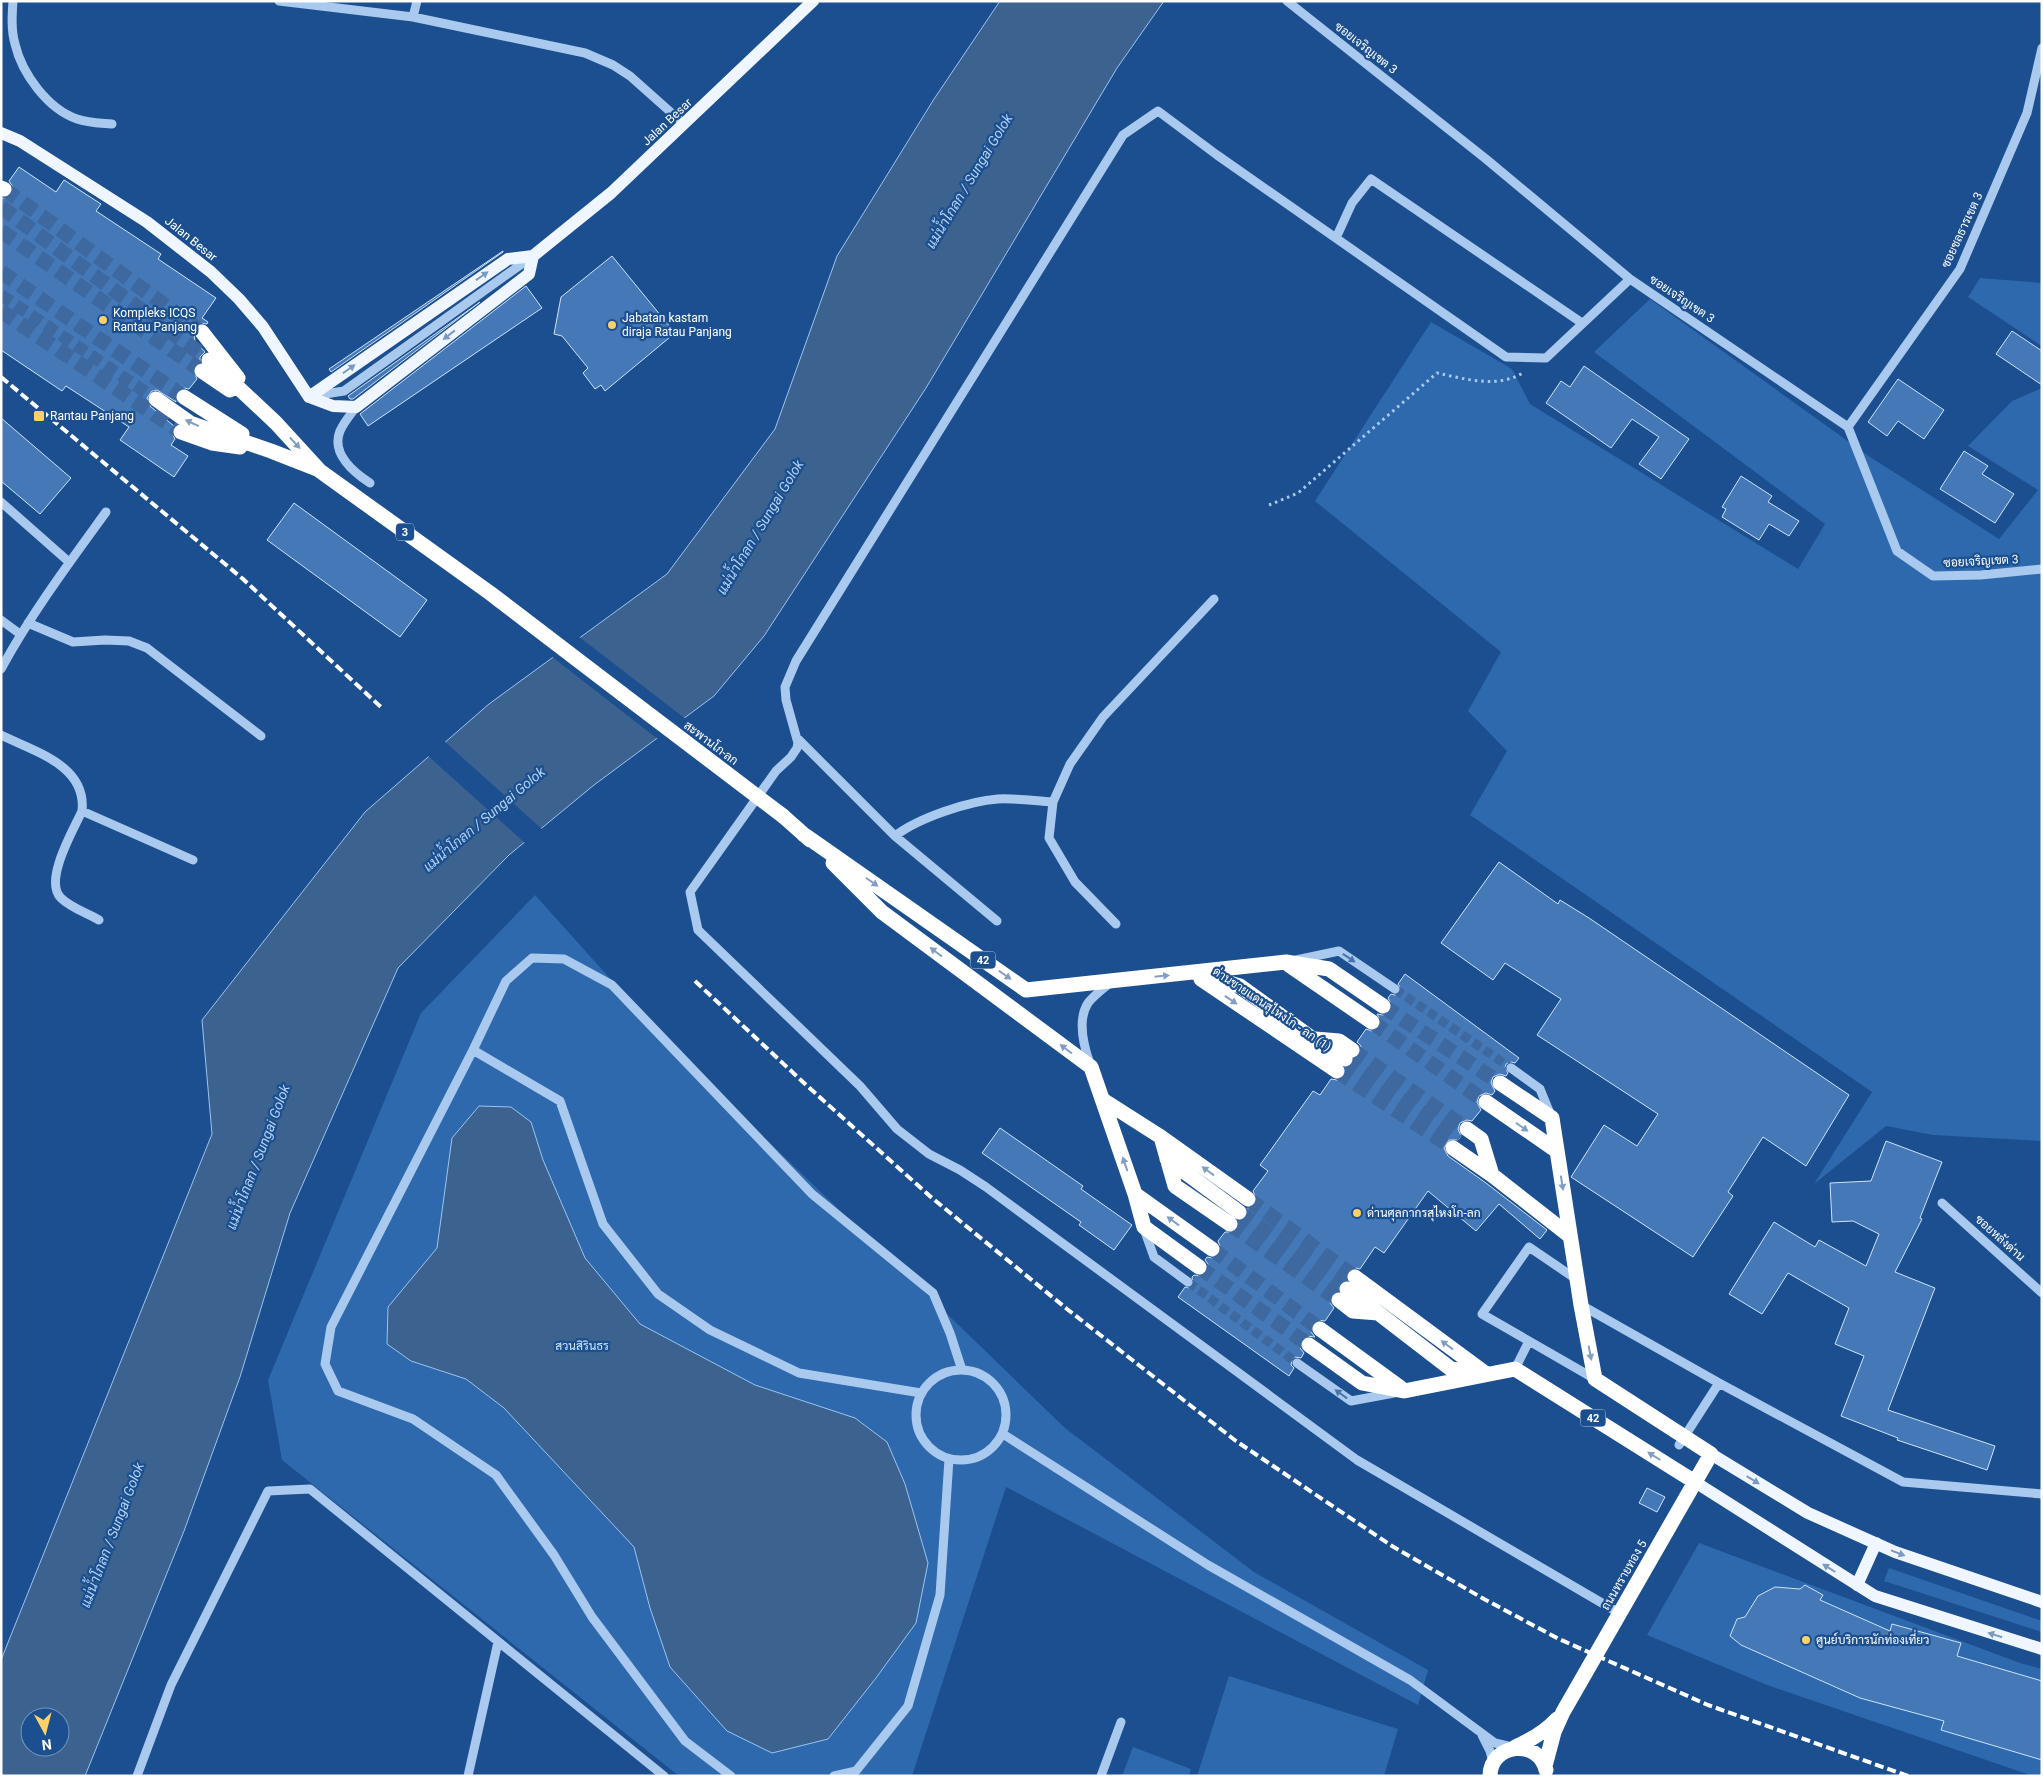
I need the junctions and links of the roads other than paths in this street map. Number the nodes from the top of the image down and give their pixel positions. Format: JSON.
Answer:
{"nodes":[{"id":1,"x":13,"y":1,"type":"edge"},
{"id":2,"x":279,"y":1,"type":"edge"},
{"id":3,"x":417,"y":1,"type":"edge"},
{"id":4,"x":813,"y":1,"type":"edge"},
{"id":5,"x":1287,"y":1,"type":"edge"},
{"id":6,"x":413,"y":18,"type":"junction"},
{"id":7,"x":2042,"y":48,"type":"edge"},
{"id":8,"x":112,"y":124,"type":"dead end"},
{"id":9,"x":684,"y":124,"type":"junction"},
{"id":10,"x":1,"y":133,"type":"edge"},
{"id":11,"x":20,"y":141,"type":"junction"},
{"id":12,"x":1,"y":142,"type":"edge"},
{"id":13,"x":1336,"y":238,"type":"junction"},
{"id":14,"x":533,"y":256,"type":"junction"},
{"id":15,"x":1630,"y":279,"type":"junction"},
{"id":16,"x":1582,"y":324,"type":"junction"},
{"id":17,"x":202,"y":332,"type":"tunnel mouth"},
{"id":18,"x":205,"y":366,"type":"tunnel mouth"},
{"id":19,"x":184,"y":397,"type":"tunnel mouth"},
{"id":20,"x":309,"y":397,"type":"junction"},
{"id":21,"x":156,"y":400,"type":"tunnel mouth"},
{"id":22,"x":356,"y":407,"type":"junction"},
{"id":23,"x":268,"y":416,"type":"junction"},
{"id":24,"x":1848,"y":427,"type":"junction"},
{"id":25,"x":180,"y":432,"type":"tunnel mouth"},
{"id":26,"x":271,"y":451,"type":"junction"},
{"id":27,"x":320,"y":471,"type":"junction"},
{"id":28,"x":370,"y":483,"type":"dead end"},
{"id":29,"x":1,"y":502,"type":"edge"},
{"id":30,"x":106,"y":512,"type":"dead end"},
{"id":31,"x":69,"y":562,"type":"junction"},
{"id":32,"x":2042,"y":570,"type":"edge"},
{"id":33,"x":1214,"y":599,"type":"dead end"},
{"id":34,"x":1,"y":620,"type":"edge"},
{"id":35,"x":28,"y":622,"type":"junction"},
{"id":36,"x":20,"y":634,"type":"junction"},
{"id":37,"x":1,"y":669,"type":"edge"},
{"id":38,"x":622,"y":693,"type":"joint"},
{"id":39,"x":1,"y":735,"type":"edge"},
{"id":40,"x":261,"y":736,"type":"dead end"},
{"id":41,"x":797,"y":738,"type":"junction"},
{"id":42,"x":1052,"y":802,"type":"junction"},
{"id":43,"x":82,"y":811,"type":"junction"},
{"id":44,"x":804,"y":834,"type":"junction"},
{"id":45,"x":896,"y":836,"type":"junction"},
{"id":46,"x":193,"y":860,"type":"dead end"},
{"id":47,"x":99,"y":920,"type":"dead end"},
{"id":48,"x":997,"y":921,"type":"dead end"},
{"id":49,"x":1116,"y":924,"type":"dead end"},
{"id":50,"x":1286,"y":962,"type":"junction"},
{"id":51,"x":1191,"y":972,"type":"junction"},
{"id":52,"x":1112,"y":981,"type":"junction"},
{"id":53,"x":1395,"y":989,"type":"tunnel mouth"},
{"id":54,"x":1383,"y":1006,"type":"tunnel mouth"},
{"id":55,"x":1372,"y":1022,"type":"tunnel mouth"},
{"id":56,"x":473,"y":1050,"type":"junction"},
{"id":57,"x":1091,"y":1067,"type":"junction"},
{"id":58,"x":1511,"y":1068,"type":"tunnel mouth"},
{"id":59,"x":1500,"y":1083,"type":"tunnel mouth"},
{"id":60,"x":1103,"y":1100,"type":"junction"},
{"id":61,"x":1486,"y":1102,"type":"tunnel mouth"},
{"id":62,"x":1552,"y":1118,"type":"junction"},
{"id":63,"x":1161,"y":1137,"type":"junction"},
{"id":64,"x":1557,"y":1151,"type":"junction"},
{"id":65,"x":1167,"y":1159,"type":"junction"},
{"id":66,"x":1490,"y":1167,"type":"junction"},
{"id":67,"x":1135,"y":1194,"type":"junction"},
{"id":68,"x":1248,"y":1199,"type":"tunnel mouth"},
{"id":69,"x":1942,"y":1203,"type":"dead end"},
{"id":70,"x":1239,"y":1212,"type":"tunnel mouth"},
{"id":71,"x":1230,"y":1224,"type":"tunnel mouth"},
{"id":72,"x":1144,"y":1227,"type":"junction"},
{"id":73,"x":1570,"y":1236,"type":"junction"},
{"id":74,"x":1212,"y":1249,"type":"tunnel mouth"},
{"id":75,"x":1199,"y":1267,"type":"tunnel mouth"},
{"id":76,"x":1576,"y":1279,"type":"junction"},
{"id":77,"x":1188,"y":1282,"type":"tunnel mouth"},
{"id":78,"x":2042,"y":1293,"type":"edge"},
{"id":79,"x":1581,"y":1305,"type":"junction"},
{"id":80,"x":1320,"y":1329,"type":"tunnel mouth"},
{"id":81,"x":1529,"y":1341,"type":"junction"},
{"id":82,"x":1309,"y":1345,"type":"tunnel mouth"},
{"id":83,"x":1298,"y":1362,"type":"tunnel mouth"},
{"id":84,"x":962,"y":1370,"type":"junction"},
{"id":85,"x":1515,"y":1370,"type":"junction"},
{"id":86,"x":1486,"y":1374,"type":"junction"},
{"id":87,"x":1595,"y":1379,"type":"junction"},
{"id":88,"x":1719,"y":1383,"type":"junction"},
{"id":89,"x":1404,"y":1391,"type":"junction"},
{"id":90,"x":922,"y":1394,"type":"junction"},
{"id":91,"x":1003,"y":1434,"type":"junction"},
{"id":92,"x":1681,"y":1441,"type":"junction"},
{"id":93,"x":1711,"y":1454,"type":"junction"},
{"id":94,"x":949,"y":1459,"type":"junction"},
{"id":95,"x":1695,"y":1482,"type":"junction"},
{"id":96,"x":2042,"y":1494,"type":"edge"},
{"id":97,"x":1876,"y":1543,"type":"junction"},
{"id":98,"x":1857,"y":1585,"type":"junction"},
{"id":99,"x":2042,"y":1602,"type":"edge"},
{"id":100,"x":1619,"y":1612,"type":"junction"},
{"id":101,"x":498,"y":1642,"type":"junction"},
{"id":102,"x":2042,"y":1649,"type":"edge"},
{"id":103,"x":1562,"y":1712,"type":"junction"},
{"id":104,"x":1121,"y":1722,"type":"dead end"},
{"id":105,"x":1481,"y":1733,"type":"junction"},
{"id":106,"x":1515,"y":1747,"type":"junction"},
{"id":107,"x":1491,"y":1769,"type":"edge"},
{"id":108,"x":1549,"y":1772,"type":"edge"},
{"id":109,"x":856,"y":1774,"type":"edge"},
{"id":110,"x":137,"y":1776,"type":"edge"},
{"id":111,"x":468,"y":1776,"type":"edge"},
{"id":112,"x":664,"y":1776,"type":"edge"},
{"id":113,"x":731,"y":1776,"type":"edge"},
{"id":114,"x":834,"y":1776,"type":"edge"},
{"id":115,"x":1101,"y":1776,"type":"edge"},
{"id":116,"x":1481,"y":1776,"type":"edge"}],
"edges":[{"from":1,"to":8,"type":"street"},
{"from":2,"to":6,"type":"street"},
{"from":3,"to":6,"type":"street"},
{"from":4,"to":9,"type":"main road","name":"Jalan Besar"},
{"from":5,"to":15,"type":"street","name":"ซอยเจริญเขต 3"},
{"from":6,"to":9,"type":"street"},
{"from":7,"to":24,"type":"street","name":"ซอยชลธารเขต 3"},
{"from":9,"to":14,"type":"main road","name":"Jalan Besar"},
{"from":10,"to":11,"type":"main road","name":"Jalan Besar"},
{"from":11,"to":12,"type":"main road"},
{"from":11,"to":20,"type":"main road","name":"Jalan Besar"},
{"from":13,"to":16,"type":"street"},
{"from":13,"to":16,"type":"street"},
{"from":13,"to":41,"type":"street"},
{"from":14,"to":20,"type":"main road"},
{"from":14,"to":22,"type":"main road","name":"Jalan Besar","one_way":true},
{"from":15,"to":16,"type":"street"},
{"from":15,"to":24,"type":"street","name":"ซอยเจริญเขต 3"},
{"from":17,"to":23,"type":"highway","number":"3"},
{"from":18,"to":23,"type":"highway","number":"3"},
{"from":19,"to":26,"type":"highway","number":"3"},
{"from":20,"to":22,"type":"main road"},
{"from":26,"to":21,"type":"highway","number":"3","one_way":true},
{"from":22,"to":28,"type":"street"},
{"from":23,"to":27,"type":"highway","number":"3","one_way":true},
{"from":24,"to":32,"type":"street","name":"ซอยเจริญเขต 3"},
{"from":25,"to":26,"type":"highway","number":"3"},
{"from":26,"to":27,"type":"highway","number":"3"},
{"from":27,"to":38,"type":"highway","number":"3"},
{"from":29,"to":31,"type":"street"},
{"from":30,"to":31,"type":"street"},
{"from":31,"to":35,"type":"street"},
{"from":33,"to":42,"type":"street"},
{"from":34,"to":36,"type":"street"},
{"from":35,"to":36,"type":"street"},
{"from":35,"to":40,"type":"street"},
{"from":36,"to":37,"type":"street"},
{"from":38,"to":44,"type":"highway","name":"สะพานโก-ลก","number":"42","bridge":true},
{"from":39,"to":43,"type":"street"},
{"from":41,"to":45,"type":"street"},
{"from":41,"to":100,"type":"street"},
{"from":42,"to":45,"type":"street"},
{"from":42,"to":49,"type":"street"},
{"from":43,"to":46,"type":"street"},
{"from":43,"to":47,"type":"street"},
{"from":44,"to":52,"type":"highway","number":"42","one_way":true},
{"from":57,"to":44,"type":"highway","number":"42","one_way":true},
{"from":45,"to":48,"type":"street"},
{"from":50,"to":51,"type":"highway","number":"42"},
{"from":50,"to":53,"type":"street","number":"42","one_way":true},
{"from":50,"to":54,"type":"highway","number":"42"},
{"from":50,"to":55,"type":"highway"},
{"from":51,"to":51,"type":"highway","name":"ด่านชายแดนสุไหงโก - ลก (1)","number":"42","one_way":true},
{"from":52,"to":51,"type":"highway","number":"42","one_way":true},
{"from":52,"to":57,"type":"street"},
{"from":56,"to":84,"type":"street"},
{"from":56,"to":90,"type":"street"},
{"from":56,"to":113,"type":"street"},
{"from":57,"to":60,"type":"highway"},
{"from":58,"to":62,"type":"street"},
{"from":59,"to":62,"type":"highway"},
{"from":60,"to":63,"type":"highway"},
{"from":67,"to":60,"type":"highway","one_way":true},
{"from":61,"to":64,"type":"highway","one_way":true},
{"from":62,"to":64,"type":"highway"},
{"from":63,"to":65,"type":"highway"},
{"from":68,"to":63,"type":"highway","one_way":true},
{"from":64,"to":73,"type":"highway","one_way":true},
{"from":65,"to":70,"type":"highway"},
{"from":65,"to":71,"type":"highway"},
{"from":66,"to":66,"type":"highway"},
{"from":66,"to":73,"type":"highway"},
{"from":67,"to":72,"type":"highway"},
{"from":74,"to":67,"type":"highway","one_way":true},
{"from":69,"to":78,"type":"street","name":"ซอยหลังด่าน"},
{"from":72,"to":75,"type":"highway"},
{"from":72,"to":77,"type":"street"},
{"from":73,"to":76,"type":"highway"},
{"from":76,"to":79,"type":"highway"},
{"from":76,"to":81,"type":"street"},
{"from":79,"to":87,"type":"highway","one_way":true},
{"from":79,"to":88,"type":"street"},
{"from":80,"to":89,"type":"highway"},
{"from":81,"to":85,"type":"street"},
{"from":81,"to":87,"type":"street"},
{"from":82,"to":89,"type":"highway"},
{"from":89,"to":83,"type":"street","one_way":true},
{"from":84,"to":90,"type":"street"},
{"from":84,"to":91,"type":"street"},
{"from":85,"to":86,"type":"highway"},
{"from":95,"to":85,"type":"highway","number":"42","one_way":true},
{"from":86,"to":86,"type":"highway","one_way":true},
{"from":86,"to":89,"type":"highway"},
{"from":87,"to":92,"type":"highway"},
{"from":88,"to":92,"type":"street"},
{"from":88,"to":96,"type":"street"},
{"from":90,"to":94,"type":"street"},
{"from":91,"to":94,"type":"street"},
{"from":91,"to":105,"type":"street"},
{"from":92,"to":93,"type":"highway"},
{"from":93,"to":95,"type":"highway","name":"ถนนทรายทอง 5"},
{"from":93,"to":97,"type":"main road","one_way":true},
{"from":94,"to":109,"type":"street"},
{"from":98,"to":95,"type":"main road","one_way":true},
{"from":95,"to":100,"type":"highway","name":"ถนนทรายทอง 5"},
{"from":97,"to":98,"type":"main road"},
{"from":97,"to":99,"type":"main road","one_way":true},
{"from":102,"to":98,"type":"main road","one_way":true},
{"from":100,"to":103,"type":"highway","name":"ถนนทรายทอง 5"},
{"from":101,"to":110,"type":"street"},
{"from":101,"to":111,"type":"street"},
{"from":101,"to":112,"type":"street"},
{"from":103,"to":106,"type":"highway","name":"ถนนทรายทอง 5"},
{"from":103,"to":108,"type":"highway","name":"ถนนทรายทอง 5"},
{"from":104,"to":115,"type":"street"},
{"from":105,"to":106,"type":"street"},
{"from":105,"to":107,"type":"street"},
{"from":106,"to":107,"type":"highway","name":"ถนนทรายทอง 5"},
{"from":106,"to":108,"type":"highway"},
{"from":107,"to":116,"type":"highway"},
{"from":109,"to":114,"type":"street"}]}
